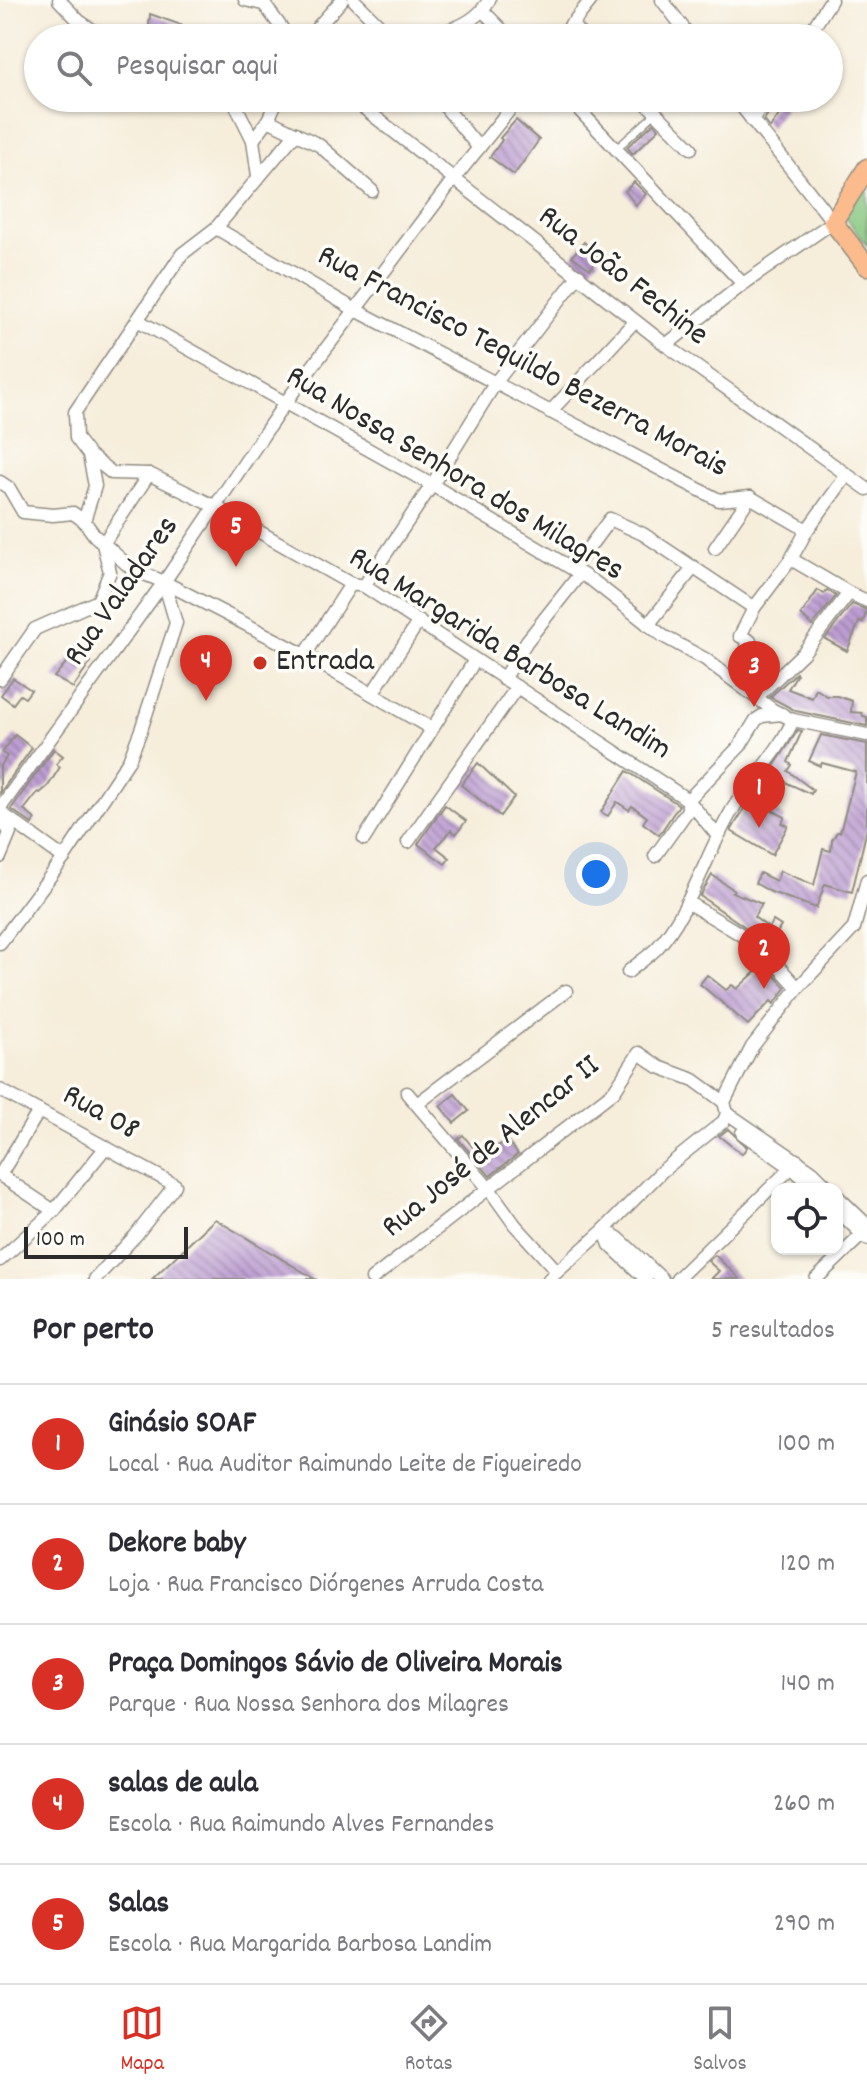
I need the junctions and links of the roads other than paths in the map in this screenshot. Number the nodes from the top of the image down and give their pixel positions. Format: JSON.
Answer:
{"nodes":[{"id":1,"x":59,"y":0,"type":"edge"},
{"id":2,"x":245,"y":0,"type":"edge"},
{"id":3,"x":342,"y":0,"type":"edge"},
{"id":4,"x":354,"y":0,"type":"edge"},
{"id":5,"x":591,"y":0,"type":"edge"},
{"id":6,"x":662,"y":0,"type":"edge"},
{"id":7,"x":829,"y":1,"type":"edge"},
{"id":8,"x":262,"y":2,"type":"edge"},
{"id":9,"x":486,"y":6,"type":"edge"},
{"id":10,"x":83,"y":24,"type":"edge"},
{"id":11,"x":278,"y":24,"type":"edge"},
{"id":12,"x":321,"y":24,"type":"edge"},
{"id":13,"x":378,"y":24,"type":"edge"},
{"id":14,"x":464,"y":24,"type":"edge"},
{"id":15,"x":500,"y":24,"type":"edge"},
{"id":16,"x":571,"y":24,"type":"edge"},
{"id":17,"x":680,"y":24,"type":"edge"},
{"id":18,"x":815,"y":24,"type":"edge"},
{"id":19,"x":239,"y":112,"type":"edge"},
{"id":20,"x":272,"y":112,"type":"edge"},
{"id":21,"x":368,"y":112,"type":"edge"},
{"id":22,"x":449,"y":112,"type":"edge"},
{"id":23,"x":508,"y":112,"type":"edge"},
{"id":24,"x":581,"y":112,"type":"edge"},
{"id":25,"x":745,"y":112,"type":"edge"},
{"id":26,"x":758,"y":112,"type":"edge"},
{"id":27,"x":656,"y":114,"type":"joint"},
{"id":28,"x":268,"y":120,"type":"junction"},
{"id":29,"x":752,"y":121,"type":"junction"},
{"id":30,"x":296,"y":133,"type":"junction"},
{"id":31,"x":253,"y":140,"type":"junction"},
{"id":32,"x":479,"y":148,"type":"junction"},
{"id":33,"x":691,"y":148,"type":"dead end"},
{"id":34,"x":616,"y":149,"type":"junction"},
{"id":35,"x":867,"y":168,"type":"edge"},
{"id":36,"x":258,"y":176,"type":"junction"},
{"id":37,"x":453,"y":180,"type":"junction"},
{"id":38,"x":372,"y":191,"type":"dead end"},
{"id":39,"x":833,"y":222,"type":"junction"},
{"id":40,"x":216,"y":228,"type":"junction"},
{"id":41,"x":867,"y":266,"type":"edge"},
{"id":42,"x":579,"y":275,"type":"junction"},
{"id":43,"x":743,"y":284,"type":"junction"},
{"id":44,"x":354,"y":309,"type":"junction"},
{"id":45,"x":139,"y":321,"type":"junction"},
{"id":46,"x":635,"y":321,"type":"junction"},
{"id":47,"x":666,"y":345,"type":"junction"},
{"id":48,"x":496,"y":382,"type":"junction"},
{"id":49,"x":285,"y":403,"type":"junction"},
{"id":50,"x":550,"y":412,"type":"junction"},
{"id":51,"x":89,"y":455,"type":"junction"},
{"id":52,"x":149,"y":474,"type":"junction"},
{"id":53,"x":847,"y":475,"type":"junction"},
{"id":54,"x":0,"y":482,"type":"edge"},
{"id":55,"x":432,"y":485,"type":"junction"},
{"id":56,"x":867,"y":489,"type":"edge"},
{"id":57,"x":750,"y":497,"type":"junction"},
{"id":58,"x":214,"y":506,"type":"junction"},
{"id":59,"x":84,"y":521,"type":"junction"},
{"id":60,"x":807,"y":530,"type":"junction"},
{"id":61,"x":103,"y":544,"type":"junction"},
{"id":62,"x":715,"y":548,"type":"dead end"},
{"id":63,"x":791,"y":559,"type":"junction"},
{"id":64,"x":694,"y":567,"type":"junction"},
{"id":65,"x":577,"y":571,"type":"junction"},
{"id":66,"x":164,"y":582,"type":"junction"},
{"id":67,"x":357,"y":585,"type":"junction"},
{"id":68,"x":849,"y":593,"type":"junction"},
{"id":69,"x":867,"y":601,"type":"edge"},
{"id":70,"x":754,"y":608,"type":"junction"},
{"id":71,"x":419,"y":621,"type":"junction"},
{"id":72,"x":648,"y":625,"type":"junction"},
{"id":73,"x":305,"y":655,"type":"junction"},
{"id":74,"x":475,"y":660,"type":"junction"},
{"id":75,"x":0,"y":679,"type":"edge"},
{"id":76,"x":503,"y":679,"type":"junction"},
{"id":77,"x":733,"y":679,"type":"junction"},
{"id":78,"x":517,"y":687,"type":"junction"},
{"id":79,"x":372,"y":694,"type":"junction"},
{"id":80,"x":757,"y":697,"type":"junction"},
{"id":81,"x":788,"y":717,"type":"junction"},
{"id":82,"x":432,"y":729,"type":"junction"},
{"id":83,"x":867,"y":735,"type":"edge"},
{"id":84,"x":688,"y":800,"type":"junction"},
{"id":85,"x":0,"y":812,"type":"edge"},
{"id":86,"x":717,"y":835,"type":"junction"},
{"id":87,"x":364,"y":839,"type":"dead end"},
{"id":88,"x":408,"y":842,"type":"dead end"},
{"id":89,"x":655,"y":856,"type":"dead end"},
{"id":90,"x":0,"y":857,"type":"edge"},
{"id":91,"x":64,"y":858,"type":"junction"},
{"id":92,"x":867,"y":880,"type":"edge"},
{"id":93,"x":687,"y":902,"type":"junction"},
{"id":94,"x":862,"y":922,"type":"edge"},
{"id":95,"x":0,"y":943,"type":"edge"},
{"id":96,"x":628,"y":972,"type":"dead end"},
{"id":97,"x":798,"y":988,"type":"junction"},
{"id":98,"x":566,"y":991,"type":"dead end"},
{"id":99,"x":0,"y":1090,"type":"edge"},
{"id":100,"x":407,"y":1093,"type":"dead end"},
{"id":101,"x":417,"y":1104,"type":"junction"},
{"id":102,"x":39,"y":1111,"type":"junction"},
{"id":103,"x":725,"y":1112,"type":"junction"},
{"id":104,"x":106,"y":1147,"type":"junction"},
{"id":105,"x":795,"y":1165,"type":"junction"},
{"id":106,"x":0,"y":1175,"type":"edge"},
{"id":107,"x":811,"y":1183,"type":"edge"},
{"id":108,"x":821,"y":1183,"type":"edge"},
{"id":109,"x":490,"y":1190,"type":"junction"},
{"id":110,"x":843,"y":1203,"type":"edge"},
{"id":111,"x":54,"y":1211,"type":"junction"},
{"id":112,"x":843,"y":1215,"type":"edge"},
{"id":113,"x":604,"y":1230,"type":"junction"},
{"id":114,"x":866,"y":1232,"type":"edge"},
{"id":115,"x":0,"y":1260,"type":"edge"},
{"id":116,"x":553,"y":1275,"type":"edge"},
{"id":117,"x":95,"y":1279,"type":"edge"},
{"id":118,"x":372,"y":1279,"type":"edge"},
{"id":119,"x":646,"y":1279,"type":"edge"},
{"id":120,"x":662,"y":1279,"type":"edge"},
{"id":121,"x":677,"y":1279,"type":"edge"},
{"id":122,"x":816,"y":1279,"type":"edge"}],
"edges":[{"from":1,"to":10,"type":"street"},
{"from":2,"to":8,"type":"street"},
{"from":3,"to":12,"type":"street"},
{"from":4,"to":13,"type":"street"},
{"from":5,"to":16,"type":"street"},
{"from":6,"to":17,"type":"street"},
{"from":7,"to":18,"type":"street"},
{"from":8,"to":11,"type":"street"},
{"from":9,"to":14,"type":"street"},
{"from":9,"to":15,"type":"street"},
{"from":19,"to":31,"type":"street"},
{"from":20,"to":28,"type":"street"},
{"from":21,"to":37,"type":"street","name":"Rua João Fechine"},
{"from":22,"to":32,"type":"street"},
{"from":23,"to":32,"type":"street","name":"Rua Valadares"},
{"from":24,"to":34,"type":"street"},
{"from":25,"to":29,"type":"street"},
{"from":26,"to":29,"type":"street"},
{"from":27,"to":33,"type":"street"},
{"from":27,"to":34,"type":"lane"},
{"from":28,"to":30,"type":"street"},
{"from":28,"to":31,"type":"street"},
{"from":29,"to":39,"type":"street"},
{"from":30,"to":36,"type":"street"},
{"from":30,"to":38,"type":"street"},
{"from":31,"to":36,"type":"street"},
{"from":32,"to":37,"type":"street","name":"Rua Valadares"},
{"from":34,"to":43,"type":"street"},
{"from":35,"to":39,"type":"main road"},
{"from":36,"to":40,"type":"street"},
{"from":37,"to":42,"type":"street","name":"Rua João Fechine"},
{"from":37,"to":44,"type":"street","name":"Rua Valadares"},
{"from":39,"to":41,"type":"main road"},
{"from":39,"to":43,"type":"street"},
{"from":40,"to":44,"type":"street","name":"Rua Francisco Tequildo Bezerra Morais"},
{"from":40,"to":45,"type":"street"},
{"from":42,"to":46,"type":"street","name":"Rua João Fechine"},
{"from":42,"to":48,"type":"street"},
{"from":43,"to":47,"type":"street"},
{"from":44,"to":48,"type":"street","name":"Rua Francisco Tequildo Bezerra Morais"},
{"from":44,"to":49,"type":"street","name":"Rua Valadares"},
{"from":45,"to":49,"type":"street","name":"Rua Nossa Senhora dos Milagres"},
{"from":45,"to":51,"type":"street"},
{"from":46,"to":47,"type":"street","name":"Rua João Fechine"},
{"from":46,"to":50,"type":"street"},
{"from":47,"to":53,"type":"street","name":"Rua João Fechine"},
{"from":48,"to":50,"type":"street","name":"Rua Francisco Tequildo Bezerra Morais"},
{"from":48,"to":55,"type":"street"},
{"from":49,"to":55,"type":"street","name":"Rua Nossa Senhora dos Milagres"},
{"from":49,"to":58,"type":"street","name":"Rua Valadares"},
{"from":50,"to":57,"type":"street","name":"Rua Francisco Tequildo Bezerra Morais"},
{"from":51,"to":52,"type":"street","name":"Rua Margarida Barbosa Landim"},
{"from":51,"to":59,"type":"street"},
{"from":52,"to":58,"type":"street","name":"Rua Margarida Barbosa Landim"},
{"from":52,"to":61,"type":"street"},
{"from":53,"to":56,"type":"street","name":"Rua João Fechine"},
{"from":53,"to":60,"type":"street"},
{"from":54,"to":59,"type":"street"},
{"from":55,"to":65,"type":"street","name":"Rua Nossa Senhora dos Milagres"},
{"from":55,"to":67,"type":"street"},
{"from":57,"to":60,"type":"street","name":"Rua Francisco Tequildo Bezerra Morais"},
{"from":57,"to":62,"type":"street"},
{"from":58,"to":66,"type":"street","name":"Rua Valadares"},
{"from":58,"to":67,"type":"street","name":"Rua Margarida Barbosa Landim"},
{"from":59,"to":61,"type":"street"},
{"from":60,"to":63,"type":"street"},
{"from":61,"to":66,"type":"street"},
{"from":61,"to":75,"type":"street"},
{"from":63,"to":68,"type":"street"},
{"from":63,"to":70,"type":"street"},
{"from":64,"to":65,"type":"street"},
{"from":64,"to":70,"type":"street"},
{"from":64,"to":72,"type":"street"},
{"from":65,"to":72,"type":"street","name":"Rua Nossa Senhora dos Milagres"},
{"from":65,"to":76,"type":"street"},
{"from":66,"to":73,"type":"street"},
{"from":66,"to":85,"type":"street","name":"Rua Valadares"},
{"from":66,"to":91,"type":"street"},
{"from":67,"to":71,"type":"street","name":"Rua Margarida Barbosa Landim"},
{"from":67,"to":73,"type":"street"},
{"from":68,"to":69,"type":"street"},
{"from":68,"to":80,"type":"street"},
{"from":70,"to":77,"type":"street"},
{"from":71,"to":74,"type":"street","name":"Rua Margarida Barbosa Landim"},
{"from":71,"to":79,"type":"street"},
{"from":72,"to":77,"type":"street","name":"Rua Nossa Senhora dos Milagres"},
{"from":73,"to":79,"type":"street"},
{"from":74,"to":76,"type":"street","name":"Rua Margarida Barbosa Landim"},
{"from":74,"to":82,"type":"street"},
{"from":76,"to":78,"type":"street","name":"Rua Margarida Barbosa Landim"},
{"from":77,"to":80,"type":"street","name":"Rua Nossa Senhora dos Milagres"},
{"from":78,"to":84,"type":"street","name":"Rua Margarida Barbosa Landim"},
{"from":78,"to":88,"type":"street"},
{"from":79,"to":82,"type":"street"},
{"from":80,"to":81,"type":"street","name":"Rua Nossa Senhora dos Milagres"},
{"from":81,"to":83,"type":"street","name":"Rua Nossa Senhora dos Milagres"},
{"from":81,"to":84,"type":"street"},
{"from":81,"to":86,"type":"street"},
{"from":82,"to":87,"type":"street"},
{"from":84,"to":86,"type":"street","name":"Rua Margarida Barbosa Landim"},
{"from":84,"to":89,"type":"street"},
{"from":85,"to":90,"type":"street"},
{"from":85,"to":91,"type":"street"},
{"from":86,"to":93,"type":"street"},
{"from":91,"to":95,"type":"street"},
{"from":92,"to":94,"type":"street"},
{"from":93,"to":96,"type":"street"},
{"from":93,"to":97,"type":"street"},
{"from":94,"to":97,"type":"street"},
{"from":97,"to":103,"type":"street"},
{"from":98,"to":101,"type":"street"},
{"from":99,"to":102,"type":"street","name":"Rua 08"},
{"from":100,"to":101,"type":"street"},
{"from":101,"to":109,"type":"street"},
{"from":102,"to":104,"type":"street","name":"Rua 08"},
{"from":102,"to":106,"type":"street"},
{"from":103,"to":105,"type":"street"},
{"from":103,"to":109,"type":"street","name":"Rua José de Alencar II"},
{"from":103,"to":113,"type":"street"},
{"from":104,"to":111,"type":"street"},
{"from":104,"to":117,"type":"street","name":"Rua 08"},
{"from":105,"to":107,"type":"street"},
{"from":105,"to":108,"type":"street"},
{"from":105,"to":121,"type":"street"},
{"from":106,"to":111,"type":"street"},
{"from":109,"to":116,"type":"street"},
{"from":109,"to":118,"type":"street","name":"Rua José de Alencar II"},
{"from":110,"to":114,"type":"street"},
{"from":111,"to":115,"type":"street"},
{"from":112,"to":114,"type":"street"},
{"from":113,"to":116,"type":"street"},
{"from":113,"to":119,"type":"street"},
{"from":113,"to":120,"type":"street"},
{"from":114,"to":122,"type":"street"}]}
